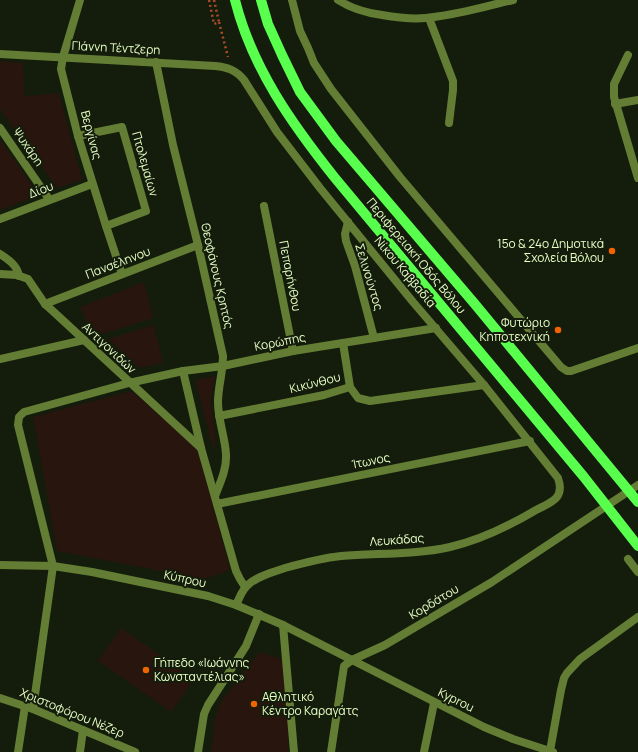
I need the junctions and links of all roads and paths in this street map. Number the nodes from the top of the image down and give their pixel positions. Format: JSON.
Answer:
{"nodes":[{"id":1,"x":80,"y":0,"type":"edge"},
{"id":2,"x":209,"y":0,"type":"edge"},
{"id":3,"x":214,"y":0,"type":"edge"},
{"id":4,"x":235,"y":0,"type":"edge"},
{"id":5,"x":260,"y":0,"type":"edge"},
{"id":6,"x":292,"y":0,"type":"edge"},
{"id":7,"x":338,"y":0,"type":"edge"},
{"id":8,"x":513,"y":0,"type":"edge"},
{"id":9,"x":429,"y":18,"type":"junction"},
{"id":10,"x":219,"y":22,"type":"junction"},
{"id":11,"x":0,"y":54,"type":"edge"},
{"id":12,"x":628,"y":55,"type":"dead end"},
{"id":13,"x":63,"y":57,"type":"junction"},
{"id":14,"x":156,"y":62,"type":"junction"},
{"id":15,"x":231,"y":69,"type":"junction"},
{"id":16,"x":638,"y":100,"type":"edge"},
{"id":17,"x":615,"y":104,"type":"junction"},
{"id":18,"x":449,"y":123,"type":"dead end"},
{"id":19,"x":0,"y":128,"type":"edge"},
{"id":20,"x":78,"y":136,"type":"junction"},
{"id":21,"x":638,"y":178,"type":"edge"},
{"id":22,"x":92,"y":184,"type":"junction"},
{"id":23,"x":49,"y":199,"type":"junction"},
{"id":24,"x":264,"y":206,"type":"dead end"},
{"id":25,"x":0,"y":219,"type":"edge"},
{"id":26,"x":348,"y":222,"type":"junction"},
{"id":27,"x":106,"y":226,"type":"junction"},
{"id":28,"x":198,"y":245,"type":"junction"},
{"id":29,"x":0,"y":254,"type":"edge"},
{"id":30,"x":0,"y":274,"type":"edge"},
{"id":31,"x":122,"y":274,"type":"junction"},
{"id":32,"x":19,"y":276,"type":"junction"},
{"id":33,"x":45,"y":304,"type":"junction"},
{"id":34,"x":436,"y":328,"type":"junction"},
{"id":35,"x":374,"y":338,"type":"junction"},
{"id":36,"x":84,"y":340,"type":"junction"},
{"id":37,"x":343,"y":343,"type":"junction"},
{"id":38,"x":638,"y":348,"type":"edge"},
{"id":39,"x":293,"y":351,"type":"junction"},
{"id":40,"x":0,"y":359,"type":"edge"},
{"id":41,"x":223,"y":366,"type":"junction"},
{"id":42,"x":183,"y":371,"type":"junction"},
{"id":43,"x":129,"y":383,"type":"junction"},
{"id":44,"x":484,"y":385,"type":"junction"},
{"id":45,"x":350,"y":387,"type":"junction"},
{"id":46,"x":219,"y":416,"type":"junction"},
{"id":47,"x":530,"y":441,"type":"junction"},
{"id":48,"x":201,"y":448,"type":"junction"},
{"id":49,"x":634,"y":488,"type":"edge"},
{"id":50,"x":561,"y":491,"type":"joint"},
{"id":51,"x":216,"y":500,"type":"junction"},
{"id":52,"x":638,"y":502,"type":"edge"},
{"id":53,"x":607,"y":506,"type":"junction"},
{"id":54,"x":638,"y":546,"type":"edge"},
{"id":55,"x":628,"y":559,"type":"dead end"},
{"id":56,"x":0,"y":565,"type":"edge"},
{"id":57,"x":53,"y":566,"type":"junction"},
{"id":58,"x":638,"y":572,"type":"edge"},
{"id":59,"x":245,"y":587,"type":"junction"},
{"id":60,"x":236,"y":604,"type":"junction"},
{"id":61,"x":259,"y":614,"type":"junction"},
{"id":62,"x":638,"y":617,"type":"edge"},
{"id":63,"x":284,"y":626,"type":"junction"},
{"id":64,"x":352,"y":660,"type":"junction"},
{"id":65,"x":0,"y":698,"type":"edge"},
{"id":66,"x":434,"y":703,"type":"junction"},
{"id":67,"x":25,"y":706,"type":"junction"},
{"id":68,"x":33,"y":709,"type":"junction"},
{"id":69,"x":83,"y":730,"type":"junction"},
{"id":70,"x":551,"y":751,"type":"edge"},
{"id":71,"x":18,"y":752,"type":"edge"},
{"id":72,"x":80,"y":752,"type":"edge"},
{"id":73,"x":135,"y":752,"type":"edge"},
{"id":74,"x":198,"y":752,"type":"edge"},
{"id":75,"x":294,"y":752,"type":"edge"},
{"id":76,"x":331,"y":752,"type":"edge"},
{"id":77,"x":424,"y":752,"type":"edge"}],
"edges":[{"from":1,"to":13,"type":"street","name":"Βεργίνας"},
{"from":2,"to":10,"type":"path"},
{"from":3,"to":10,"type":"path"},
{"from":4,"to":53,"type":"main road","name":"Περιφερειακή Οδός Βόλου"},
{"from":5,"to":49,"type":"main road","name":"Περιφερειακή Οδός Βόλου"},
{"from":6,"to":38,"type":"street"},
{"from":7,"to":9,"type":"street"},
{"from":8,"to":9,"type":"street"},
{"from":9,"to":18,"type":"street"},
{"from":10,"to":15,"type":"path"},
{"from":11,"to":13,"type":"street","name":"ΓΙάννη Τέντζερη"},
{"from":12,"to":17,"type":"street"},
{"from":13,"to":14,"type":"street","name":"ΓΙάννη Τέντζερη"},
{"from":13,"to":20,"type":"street","name":"Βεργίνας"},
{"from":14,"to":15,"type":"street","name":"ΓΙάννη Τέντζερη"},
{"from":14,"to":28,"type":"street","name":"Θεοφάνους Κρητός"},
{"from":15,"to":26,"type":"street","name":"Νίκου Καββαδία"},
{"from":16,"to":17,"type":"street"},
{"from":17,"to":21,"type":"street"},
{"from":19,"to":23,"type":"street","name":"Ψυχάρη"},
{"from":20,"to":22,"type":"street","name":"Βεργίνας"},
{"from":20,"to":27,"type":"street","name":"Πτολεμαίων"},
{"from":22,"to":23,"type":"street","name":"Δίου"},
{"from":22,"to":27,"type":"street","name":"Βεργίνας"},
{"from":23,"to":25,"type":"street","name":"Δίου"},
{"from":24,"to":39,"type":"street","name":"Πεπαρήνθου"},
{"from":26,"to":34,"type":"street","name":"Νίκου Καββαδία"},
{"from":26,"to":35,"type":"street","name":"Σελινούντος"},
{"from":27,"to":31,"type":"street","name":"Βεργίνας"},
{"from":28,"to":31,"type":"street","name":"Πανσέληνου"},
{"from":28,"to":41,"type":"street","name":"Θεοφάνους Κρητός"},
{"from":29,"to":32,"type":"street"},
{"from":30,"to":32,"type":"street"},
{"from":31,"to":33,"type":"street","name":"Πανσέληνου"},
{"from":32,"to":33,"type":"street","name":"Αντιγονιδών"},
{"from":33,"to":36,"type":"street","name":"Αντιγονιδών"},
{"from":34,"to":35,"type":"street","name":"Κορώπης"},
{"from":34,"to":44,"type":"street","name":"Νίκου Καββαδία"},
{"from":35,"to":37,"type":"street","name":"Κορώπης"},
{"from":36,"to":40,"type":"street"},
{"from":36,"to":43,"type":"street","name":"Αντιγονιδών"},
{"from":37,"to":39,"type":"street","name":"Κορώπης"},
{"from":37,"to":45,"type":"street"},
{"from":39,"to":41,"type":"street","name":"Κορώπης"},
{"from":41,"to":42,"type":"street","name":"Κορώπης"},
{"from":41,"to":46,"type":"street","name":"Θεοφάνους Κρητός"},
{"from":42,"to":43,"type":"street","name":"Κορώπης"},
{"from":42,"to":48,"type":"street"},
{"from":43,"to":48,"type":"street","name":"Αντιγονιδών"},
{"from":43,"to":57,"type":"street","name":"Κορώπης"},
{"from":44,"to":45,"type":"street","name":"Κικύνθου"},
{"from":44,"to":47,"type":"street","name":"Νίκου Καββαδία"},
{"from":45,"to":46,"type":"street","name":"Κικύνθου"},
{"from":46,"to":51,"type":"street","name":"Θεοφάνους Κρητός"},
{"from":47,"to":50,"type":"street","name":"Νίκου Καββαδία"},
{"from":47,"to":51,"type":"street","name":"Ίτωνος"},
{"from":48,"to":51,"type":"street"},
{"from":49,"to":52,"type":"main road","name":"Περιφερειακή Οδός Βόλου"},
{"from":49,"to":53,"type":"street","name":"Κορδάτου"},
{"from":50,"to":59,"type":"street","name":"Λευκάδας"},
{"from":51,"to":59,"type":"street"},
{"from":53,"to":54,"type":"main road","name":"Περιφερειακή Οδός Βόλου"},
{"from":53,"to":64,"type":"street","name":"Κορδάτου"},
{"from":55,"to":58,"type":"street"},
{"from":56,"to":57,"type":"street","name":"Κύπρου"},
{"from":57,"to":60,"type":"street","name":"Κύπρου"},
{"from":57,"to":68,"type":"street"},
{"from":59,"to":60,"type":"street"},
{"from":60,"to":61,"type":"street","name":"Κύπρου"},
{"from":61,"to":63,"type":"street","name":"Κύπρου"},
{"from":61,"to":74,"type":"street"},
{"from":62,"to":70,"type":"street"},
{"from":63,"to":64,"type":"street","name":"Κύπρου"},
{"from":63,"to":75,"type":"street"},
{"from":64,"to":66,"type":"street","name":"Kyprou"},
{"from":64,"to":76,"type":"street"},
{"from":65,"to":67,"type":"street","name":"Χριστοφόρου Νέζερ"},
{"from":66,"to":70,"type":"street","name":"Kyprou"},
{"from":66,"to":77,"type":"street"},
{"from":67,"to":68,"type":"street","name":"Χριστοφόρου Νέζερ"},
{"from":67,"to":71,"type":"street"},
{"from":68,"to":69,"type":"street","name":"Χριστοφόρου Νέζερ"},
{"from":69,"to":72,"type":"street"},
{"from":69,"to":73,"type":"street","name":"Χριστοφόρου Νέζερ"}]}
